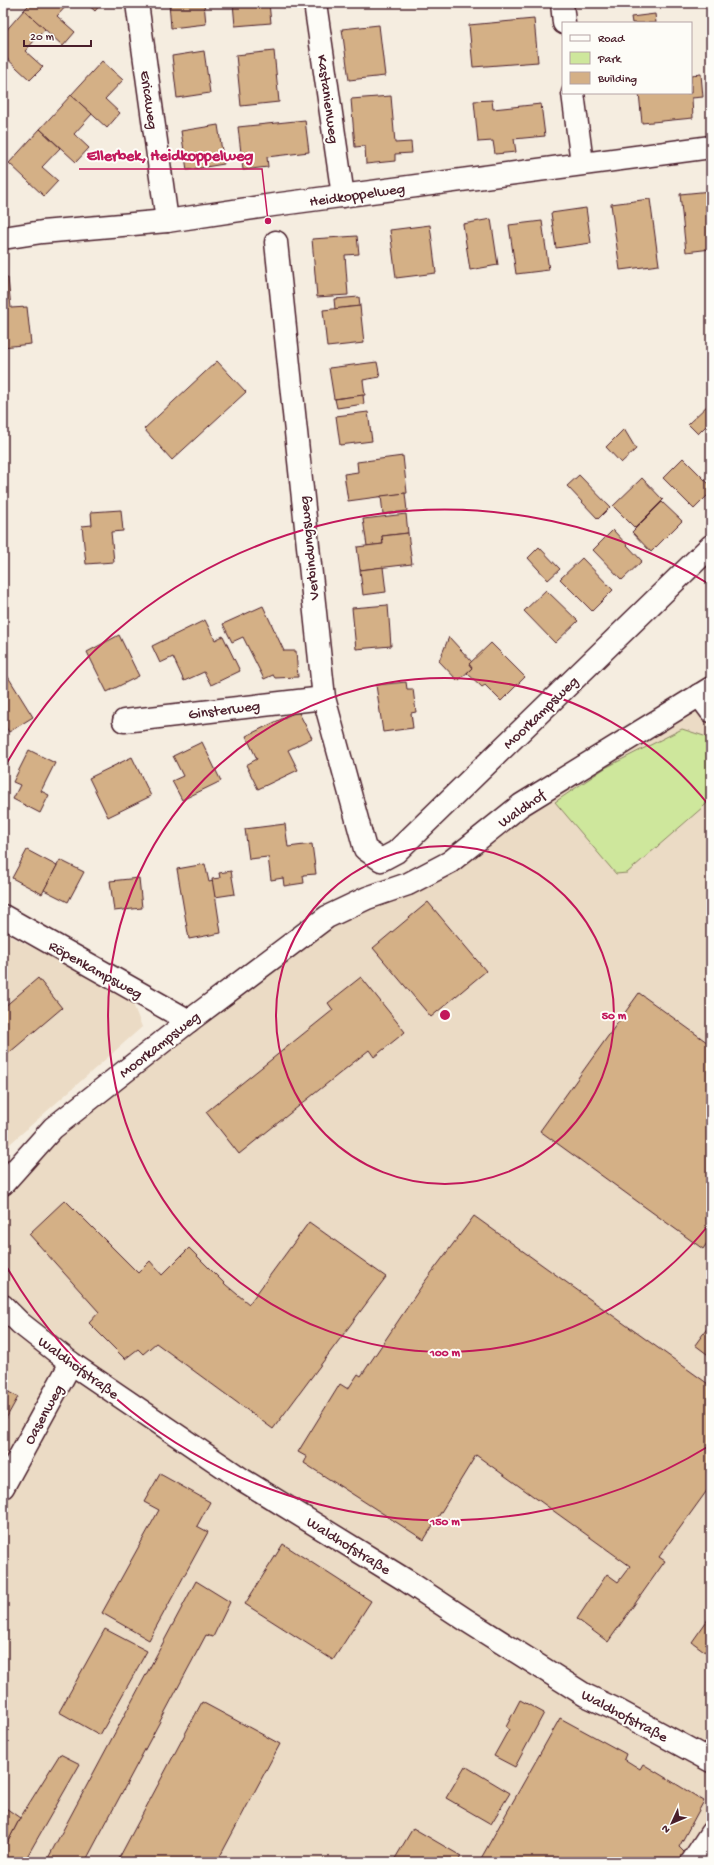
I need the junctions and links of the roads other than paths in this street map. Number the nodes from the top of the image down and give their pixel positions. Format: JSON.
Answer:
{"nodes":[{"id":1,"x":137,"y":3,"type":"edge"},
{"id":2,"x":315,"y":3,"type":"edge"},
{"id":3,"x":562,"y":3,"type":"edge"},
{"id":4,"x":564,"y":22,"type":"edge"},
{"id":5,"x":573,"y":94,"type":"edge"},
{"id":6,"x":711,"y":147,"type":"edge"},
{"id":7,"x":582,"y":163,"type":"junction"},
{"id":8,"x":343,"y":196,"type":"junction"},
{"id":9,"x":167,"y":222,"type":"junction"},
{"id":10,"x":3,"y":238,"type":"edge"},
{"id":11,"x":276,"y":242,"type":"dead end"},
{"id":12,"x":711,"y":546,"type":"edge"},
{"id":13,"x":324,"y":698,"type":"junction"},
{"id":14,"x":707,"y":698,"type":"edge"},
{"id":15,"x":124,"y":721,"type":"dead end"},
{"id":16,"x":365,"y":849,"type":"joint"},
{"id":17,"x":3,"y":916,"type":"edge"},
{"id":18,"x":327,"y":917,"type":"joint"},
{"id":19,"x":189,"y":1021,"type":"junction"},
{"id":20,"x":3,"y":1184,"type":"edge"},
{"id":21,"x":3,"y":1306,"type":"edge"},
{"id":22,"x":71,"y":1363,"type":"junction"},
{"id":23,"x":3,"y":1487,"type":"edge"},
{"id":24,"x":711,"y":1761,"type":"edge"},
{"id":25,"x":711,"y":1833,"type":"edge"},
{"id":26,"x":692,"y":1862,"type":"edge"}],
"edges":[{"from":1,"to":9,"type":"street","name":"Ericaweg"},
{"from":2,"to":8,"type":"street","name":"Kastanienweg"},
{"from":3,"to":4,"type":"street"},
{"from":5,"to":7,"type":"street"},
{"from":6,"to":7,"type":"street","name":"Heidkoppelweg"},
{"from":7,"to":8,"type":"street","name":"Heidkoppelweg"},
{"from":8,"to":9,"type":"street","name":"Heidkoppelweg"},
{"from":9,"to":10,"type":"street","name":"Heidkoppelweg"},
{"from":11,"to":13,"type":"street","name":"Verbindungsweg"},
{"from":12,"to":16,"type":"street","name":"Moorkampsweg"},
{"from":13,"to":15,"type":"street","name":"Ginsterweg"},
{"from":13,"to":16,"type":"street","name":"Verbindungsweg"},
{"from":14,"to":18,"type":"street","name":"Waldhof"},
{"from":17,"to":19,"type":"street","name":"Röpenkampsweg"},
{"from":18,"to":19,"type":"street","name":"Moorkampsweg"},
{"from":19,"to":20,"type":"street","name":"Moorkampsweg"},
{"from":21,"to":22,"type":"street","name":"Waldhofstraße"},
{"from":22,"to":23,"type":"street","name":"Oasenweg"},
{"from":22,"to":24,"type":"street","name":"Waldhofstraße"},
{"from":25,"to":26,"type":"street"}]}
